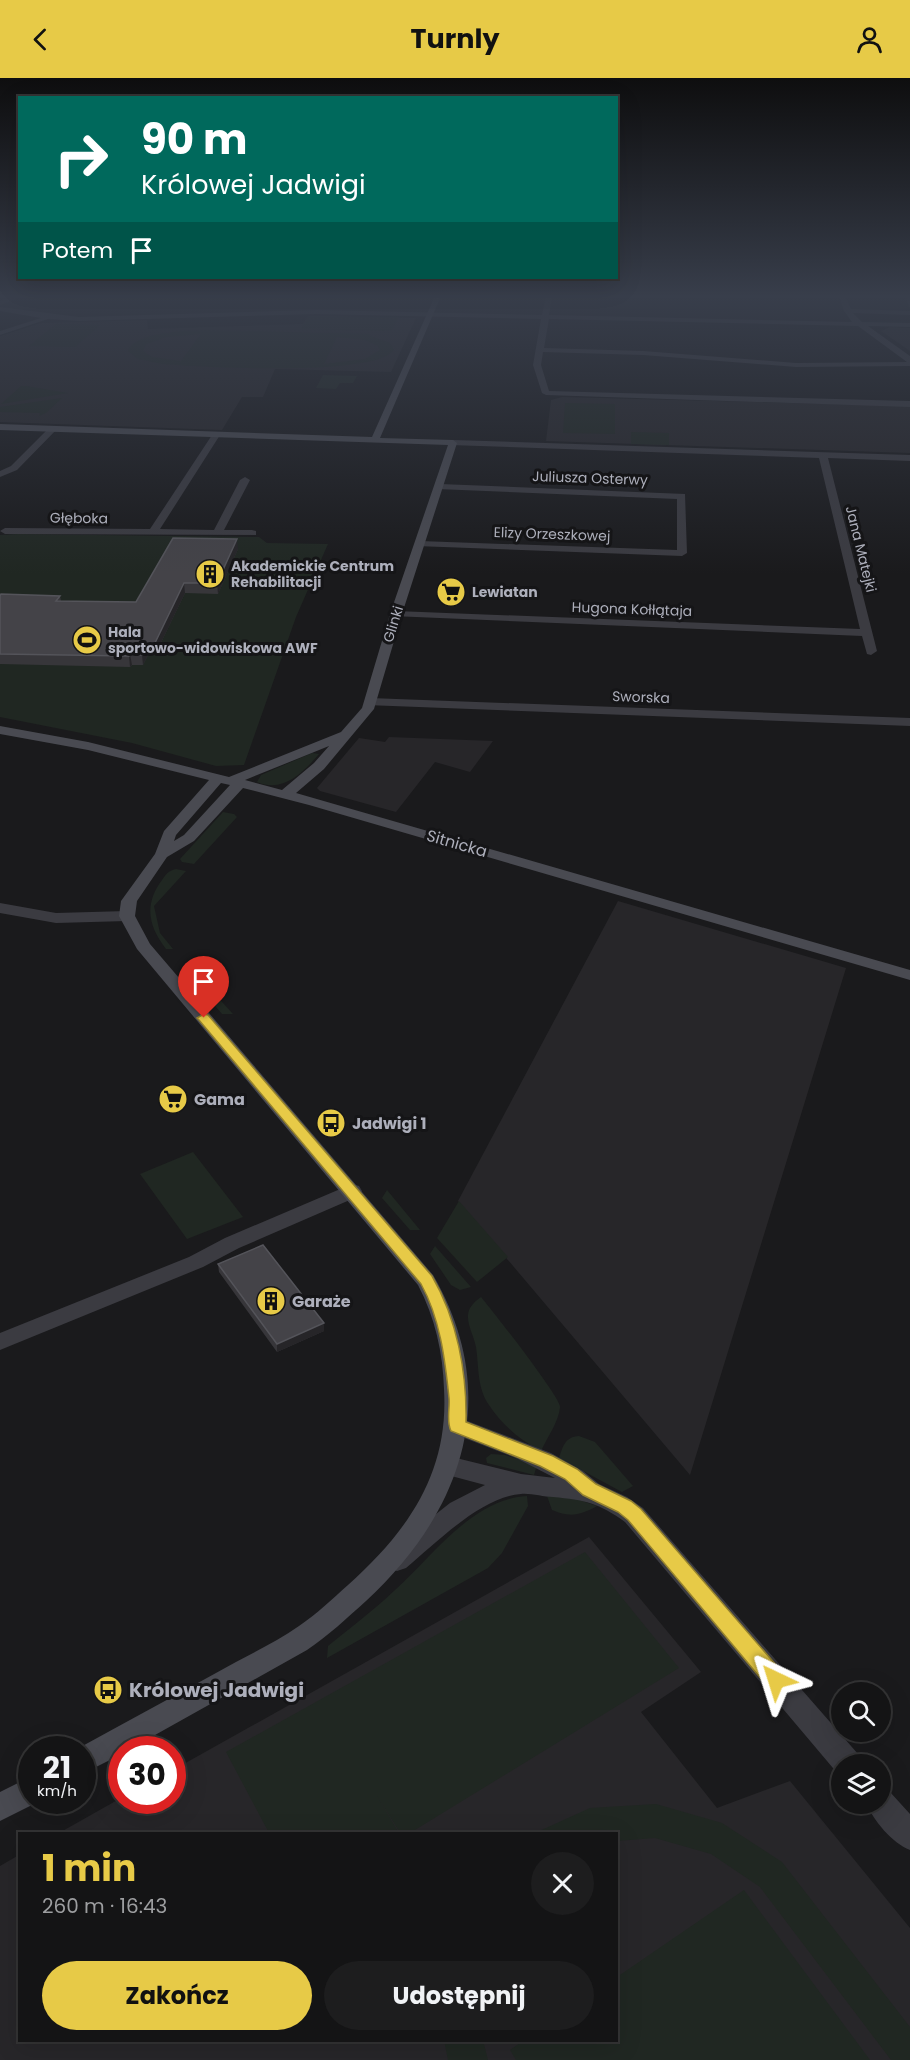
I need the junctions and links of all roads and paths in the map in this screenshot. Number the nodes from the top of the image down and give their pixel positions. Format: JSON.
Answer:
{"nodes":[{"id":1,"x":398,"y":388,"type":"edge"},
{"id":2,"x":545,"y":388,"type":"edge"},
{"id":3,"x":910,"y":404,"type":"edge"},
{"id":4,"x":0,"y":427,"type":"edge"},
{"id":5,"x":53,"y":429,"type":"junction"},
{"id":6,"x":216,"y":435,"type":"junction"},
{"id":7,"x":375,"y":440,"type":"junction"},
{"id":8,"x":453,"y":443,"type":"junction"},
{"id":9,"x":823,"y":455,"type":"junction"},
{"id":10,"x":910,"y":458,"type":"edge"},
{"id":11,"x":0,"y":474,"type":"edge"},
{"id":12,"x":245,"y":480,"type":"dead end"},
{"id":13,"x":440,"y":487,"type":"junction"},
{"id":14,"x":4,"y":531,"type":"dead end"},
{"id":15,"x":153,"y":532,"type":"junction"},
{"id":16,"x":218,"y":532,"type":"junction"},
{"id":17,"x":252,"y":533,"type":"dead end"},
{"id":18,"x":420,"y":544,"type":"junction"},
{"id":19,"x":682,"y":553,"type":"joint"},
{"id":20,"x":396,"y":614,"type":"junction"},
{"id":21,"x":866,"y":633,"type":"junction"},
{"id":22,"x":871,"y":651,"type":"dead end"},
{"id":23,"x":370,"y":702,"type":"junction"},
{"id":24,"x":910,"y":722,"type":"edge"},
{"id":25,"x":0,"y":730,"type":"edge"},
{"id":26,"x":350,"y":733,"type":"junction"},
{"id":27,"x":230,"y":780,"type":"junction"},
{"id":28,"x":285,"y":795,"type":"junction"},
{"id":29,"x":162,"y":855,"type":"junction"},
{"id":30,"x":0,"y":908,"type":"edge"},
{"id":31,"x":127,"y":916,"type":"junction"},
{"id":32,"x":910,"y":975,"type":"edge"},
{"id":33,"x":352,"y":1191,"type":"junction"},
{"id":34,"x":0,"y":1342,"type":"edge"},
{"id":35,"x":457,"y":1426,"type":"junction"},
{"id":36,"x":448,"y":1466,"type":"junction"},
{"id":37,"x":522,"y":1484,"type":"junction"},
{"id":38,"x":589,"y":1489,"type":"junction"},
{"id":39,"x":377,"y":1576,"type":"junction"},
{"id":40,"x":96,"y":1753,"type":"edge"},
{"id":41,"x":839,"y":1754,"type":"edge"},
{"id":42,"x":18,"y":1797,"type":"edge"},
{"id":43,"x":0,"y":1807,"type":"edge"},
{"id":44,"x":891,"y":1814,"type":"edge"},
{"id":45,"x":910,"y":1836,"type":"edge"}],
"edges":[{"from":1,"to":7,"type":"street"},
{"from":2,"to":3,"type":"street"},
{"from":4,"to":5,"type":"street"},
{"from":5,"to":6,"type":"street"},
{"from":5,"to":11,"type":"street"},
{"from":6,"to":7,"type":"street"},
{"from":6,"to":15,"type":"street"},
{"from":7,"to":8,"type":"street"},
{"from":8,"to":9,"type":"street"},
{"from":8,"to":13,"type":"street","name":"Glinki"},
{"from":9,"to":10,"type":"street"},
{"from":9,"to":21,"type":"street","name":"Jana Matejki"},
{"from":12,"to":16,"type":"street"},
{"from":13,"to":18,"type":"street","name":"Glinki"},
{"from":13,"to":19,"type":"street","name":"Juliusza Osterwy"},
{"from":14,"to":15,"type":"street","name":"Głęboka"},
{"from":15,"to":16,"type":"street","name":"Głęboka"},
{"from":16,"to":17,"type":"street","name":"Głęboka"},
{"from":18,"to":19,"type":"street","name":"Elizy Orzeszkowej"},
{"from":18,"to":20,"type":"street","name":"Glinki"},
{"from":20,"to":21,"type":"street","name":"Hugona Kołłątaja"},
{"from":20,"to":23,"type":"street","name":"Glinki"},
{"from":21,"to":22,"type":"street","name":"Jana Matejki"},
{"from":23,"to":24,"type":"street","name":"Sworska"},
{"from":23,"to":26,"type":"street","name":"Glinki"},
{"from":25,"to":27,"type":"street","name":"Sitnicka"},
{"from":26,"to":27,"type":"street"},
{"from":26,"to":28,"type":"street","name":"Glinki"},
{"from":27,"to":28,"type":"street","name":"Sitnicka"},
{"from":27,"to":29,"type":"street"},
{"from":27,"to":29,"type":"street"},
{"from":28,"to":32,"type":"street","name":"Sitnicka"},
{"from":29,"to":31,"type":"street"},
{"from":30,"to":31,"type":"street"},
{"from":31,"to":33,"type":"street"},
{"from":33,"to":34,"type":"street"},
{"from":33,"to":35,"type":"street"},
{"from":35,"to":36,"type":"street"},
{"from":35,"to":38,"type":"street"},
{"from":36,"to":37,"type":"street"},
{"from":36,"to":39,"type":"street"},
{"from":37,"to":38,"type":"street"},
{"from":37,"to":39,"type":"street"},
{"from":38,"to":41,"type":"street"},
{"from":39,"to":40,"type":"street"},
{"from":42,"to":43,"type":"street"},
{"from":44,"to":45,"type":"street"}]}
